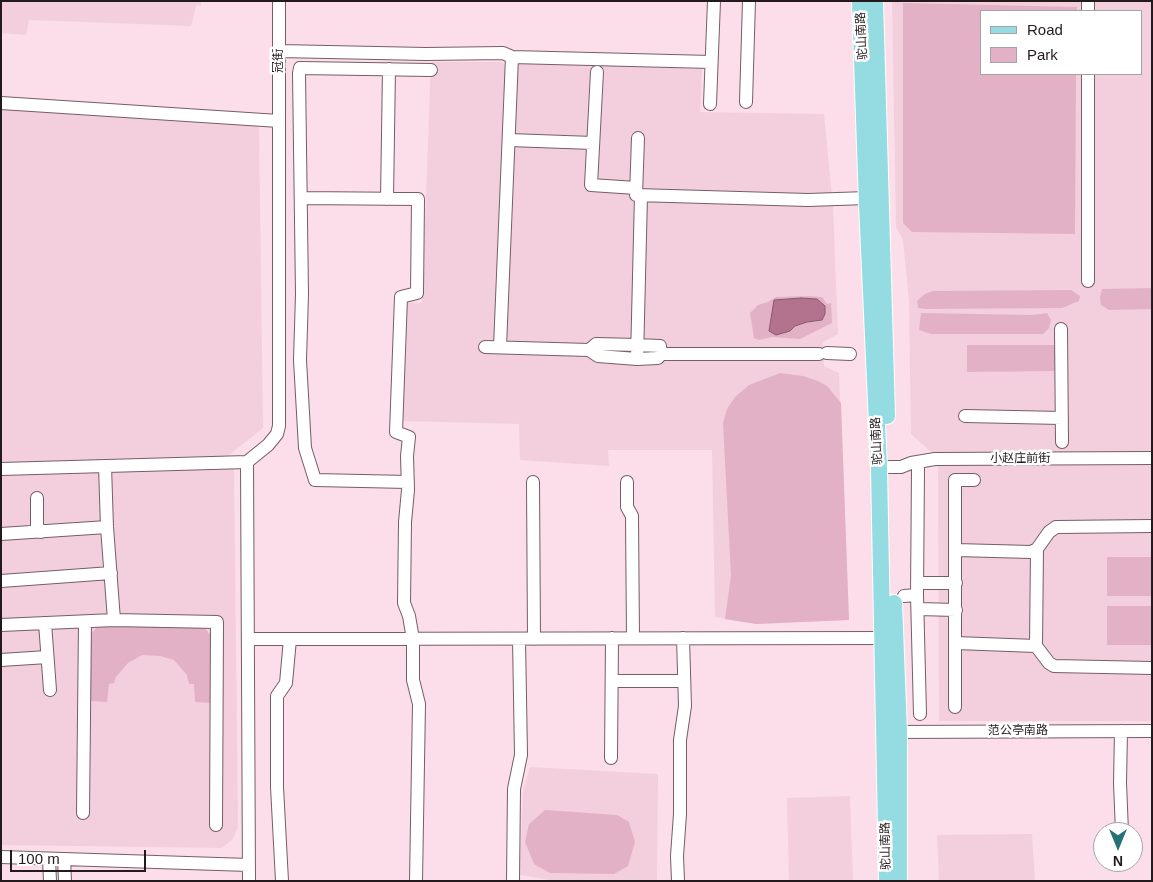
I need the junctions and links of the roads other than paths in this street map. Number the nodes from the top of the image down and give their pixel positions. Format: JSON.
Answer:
{"nodes":[{"id":1,"x":279,"y":1,"type":"edge"},
{"id":2,"x":714,"y":1,"type":"edge"},
{"id":3,"x":749,"y":1,"type":"edge"},
{"id":4,"x":860,"y":1,"type":"edge"},
{"id":5,"x":875,"y":1,"type":"edge"},
{"id":6,"x":279,"y":51,"type":"junction"},
{"id":7,"x":512,"y":57,"type":"junction"},
{"id":8,"x":712,"y":62,"type":"junction"},
{"id":9,"x":389,"y":69,"type":"junction"},
{"id":10,"x":431,"y":70,"type":"dead end"},
{"id":11,"x":597,"y":72,"type":"dead end"},
{"id":12,"x":1088,"y":75,"type":"edge"},
{"id":13,"x":746,"y":102,"type":"dead end"},
{"id":14,"x":1,"y":103,"type":"edge"},
{"id":15,"x":710,"y":104,"type":"dead end"},
{"id":16,"x":279,"y":121,"type":"junction"},
{"id":17,"x":638,"y":138,"type":"dead end"},
{"id":18,"x":509,"y":140,"type":"junction"},
{"id":19,"x":593,"y":143,"type":"junction"},
{"id":20,"x":639,"y":192,"type":"junction"},
{"id":21,"x":301,"y":198,"type":"junction"},
{"id":22,"x":867,"y":198,"type":"junction"},
{"id":23,"x":387,"y":199,"type":"junction"},
{"id":24,"x":1088,"y":281,"type":"dead end"},
{"id":25,"x":1062,"y":329,"type":"dead end"},
{"id":26,"x":637,"y":345,"type":"junction"},
{"id":27,"x":485,"y":347,"type":"dead end"},
{"id":28,"x":500,"y":347,"type":"junction"},
{"id":29,"x":589,"y":350,"type":"junction"},
{"id":30,"x":661,"y":354,"type":"junction"},
{"id":31,"x":850,"y":354,"type":"dead end"},
{"id":32,"x":637,"y":358,"type":"junction"},
{"id":33,"x":965,"y":416,"type":"dead end"},
{"id":34,"x":1062,"y":418,"type":"junction"},
{"id":35,"x":1062,"y":442,"type":"dead end"},
{"id":36,"x":1152,"y":458,"type":"edge"},
{"id":37,"x":247,"y":462,"type":"junction"},
{"id":38,"x":104,"y":466,"type":"junction"},
{"id":39,"x":889,"y":467,"type":"junction"},
{"id":40,"x":1,"y":468,"type":"edge"},
{"id":41,"x":918,"y":468,"type":"dead end"},
{"id":42,"x":974,"y":480,"type":"dead end"},
{"id":43,"x":408,"y":482,"type":"junction"},
{"id":44,"x":532,"y":482,"type":"dead end"},
{"id":45,"x":627,"y":482,"type":"dead end"},
{"id":46,"x":37,"y":498,"type":"dead end"},
{"id":47,"x":1152,"y":526,"type":"edge"},
{"id":48,"x":107,"y":527,"type":"junction"},
{"id":49,"x":40,"y":532,"type":"junction"},
{"id":50,"x":1,"y":534,"type":"edge"},
{"id":51,"x":1037,"y":549,"type":"junction"},
{"id":52,"x":956,"y":550,"type":"junction"},
{"id":53,"x":112,"y":573,"type":"junction"},
{"id":54,"x":1,"y":580,"type":"edge"},
{"id":55,"x":956,"y":583,"type":"junction"},
{"id":56,"x":913,"y":591,"type":"junction"},
{"id":57,"x":918,"y":609,"type":"junction"},
{"id":58,"x":956,"y":610,"type":"junction"},
{"id":59,"x":114,"y":620,"type":"junction"},
{"id":60,"x":85,"y":622,"type":"junction"},
{"id":61,"x":45,"y":624,"type":"junction"},
{"id":62,"x":1,"y":625,"type":"edge"},
{"id":63,"x":612,"y":638,"type":"junction"},
{"id":64,"x":633,"y":638,"type":"junction"},
{"id":65,"x":683,"y":638,"type":"junction"},
{"id":66,"x":889,"y":638,"type":"junction"},
{"id":67,"x":249,"y":639,"type":"junction"},
{"id":68,"x":290,"y":639,"type":"junction"},
{"id":69,"x":413,"y":639,"type":"junction"},
{"id":70,"x":519,"y":639,"type":"junction"},
{"id":71,"x":534,"y":639,"type":"junction"},
{"id":72,"x":956,"y":642,"type":"junction"},
{"id":73,"x":1036,"y":646,"type":"junction"},
{"id":74,"x":47,"y":657,"type":"junction"},
{"id":75,"x":1,"y":660,"type":"edge"},
{"id":76,"x":1152,"y":668,"type":"edge"},
{"id":77,"x":612,"y":681,"type":"junction"},
{"id":78,"x":684,"y":681,"type":"junction"},
{"id":79,"x":50,"y":690,"type":"dead end"},
{"id":80,"x":955,"y":707,"type":"dead end"},
{"id":81,"x":920,"y":714,"type":"dead end"},
{"id":82,"x":1121,"y":731,"type":"junction"},
{"id":83,"x":1152,"y":731,"type":"edge"},
{"id":84,"x":892,"y":732,"type":"junction"},
{"id":85,"x":611,"y":758,"type":"dead end"},
{"id":86,"x":83,"y":813,"type":"dead end"},
{"id":87,"x":1122,"y":822,"type":"edge"},
{"id":88,"x":216,"y":825,"type":"dead end"},
{"id":89,"x":1,"y":857,"type":"edge"},
{"id":90,"x":49,"y":859,"type":"junction"},
{"id":91,"x":64,"y":859,"type":"junction"},
{"id":92,"x":249,"y":865,"type":"junction"},
{"id":93,"x":50,"y":881,"type":"edge"},
{"id":94,"x":64,"y":881,"type":"edge"},
{"id":95,"x":249,"y":881,"type":"edge"},
{"id":96,"x":282,"y":881,"type":"edge"},
{"id":97,"x":416,"y":881,"type":"edge"},
{"id":98,"x":513,"y":881,"type":"edge"},
{"id":99,"x":678,"y":881,"type":"edge"},
{"id":100,"x":887,"y":881,"type":"edge"},
{"id":101,"x":899,"y":881,"type":"edge"}],
"edges":[{"from":1,"to":6,"type":"street","name":"冠街"},
{"from":2,"to":8,"type":"street"},
{"from":3,"to":13,"type":"street"},
{"from":4,"to":22,"type":"main road","name":"驼山南路"},
{"from":5,"to":39,"type":"main road","name":"驼山南路"},
{"from":6,"to":7,"type":"street"},
{"from":6,"to":16,"type":"street","name":"冠街"},
{"from":7,"to":8,"type":"street"},
{"from":7,"to":18,"type":"street"},
{"from":8,"to":15,"type":"street"},
{"from":9,"to":10,"type":"street"},
{"from":9,"to":21,"type":"street"},
{"from":9,"to":23,"type":"street"},
{"from":11,"to":19,"type":"street"},
{"from":12,"to":24,"type":"street"},
{"from":14,"to":16,"type":"street"},
{"from":16,"to":37,"type":"street","name":"冠街"},
{"from":17,"to":20,"type":"street"},
{"from":18,"to":19,"type":"street"},
{"from":18,"to":28,"type":"street"},
{"from":19,"to":20,"type":"street"},
{"from":20,"to":22,"type":"street"},
{"from":20,"to":26,"type":"street"},
{"from":21,"to":23,"type":"street"},
{"from":21,"to":43,"type":"street"},
{"from":22,"to":66,"type":"main road","name":"驼山南路"},
{"from":23,"to":43,"type":"street"},
{"from":25,"to":34,"type":"street"},
{"from":26,"to":29,"type":"street"},
{"from":26,"to":30,"type":"street"},
{"from":26,"to":32,"type":"street"},
{"from":27,"to":28,"type":"street"},
{"from":28,"to":29,"type":"street"},
{"from":29,"to":32,"type":"street"},
{"from":30,"to":31,"type":"street"},
{"from":30,"to":32,"type":"street"},
{"from":33,"to":34,"type":"street"},
{"from":34,"to":35,"type":"street"},
{"from":36,"to":39,"type":"street","name":"小赵庄前街"},
{"from":37,"to":38,"type":"street"},
{"from":37,"to":67,"type":"street"},
{"from":38,"to":40,"type":"street"},
{"from":38,"to":48,"type":"street"},
{"from":39,"to":66,"type":"main road","name":"驼山南路"},
{"from":41,"to":56,"type":"street"},
{"from":42,"to":52,"type":"street"},
{"from":43,"to":69,"type":"street"},
{"from":44,"to":71,"type":"street"},
{"from":45,"to":64,"type":"street"},
{"from":46,"to":49,"type":"street"},
{"from":47,"to":51,"type":"street"},
{"from":48,"to":49,"type":"street"},
{"from":48,"to":53,"type":"street"},
{"from":49,"to":50,"type":"street"},
{"from":51,"to":52,"type":"street"},
{"from":51,"to":73,"type":"street"},
{"from":52,"to":55,"type":"street"},
{"from":53,"to":54,"type":"street"},
{"from":53,"to":59,"type":"street"},
{"from":55,"to":56,"type":"street"},
{"from":55,"to":58,"type":"street"},
{"from":56,"to":57,"type":"street"},
{"from":57,"to":58,"type":"street"},
{"from":57,"to":81,"type":"street"},
{"from":58,"to":72,"type":"street"},
{"from":59,"to":60,"type":"street"},
{"from":59,"to":88,"type":"street"},
{"from":60,"to":61,"type":"street"},
{"from":60,"to":86,"type":"street"},
{"from":61,"to":62,"type":"street"},
{"from":61,"to":74,"type":"street"},
{"from":63,"to":64,"type":"street"},
{"from":63,"to":71,"type":"street"},
{"from":63,"to":77,"type":"street"},
{"from":64,"to":65,"type":"street"},
{"from":65,"to":66,"type":"street"},
{"from":65,"to":78,"type":"street"},
{"from":66,"to":84,"type":"main road","name":"驼山南路"},
{"from":67,"to":68,"type":"street"},
{"from":67,"to":92,"type":"street"},
{"from":68,"to":69,"type":"street"},
{"from":68,"to":96,"type":"street"},
{"from":69,"to":70,"type":"street"},
{"from":69,"to":97,"type":"street"},
{"from":70,"to":71,"type":"street"},
{"from":70,"to":98,"type":"street"},
{"from":72,"to":73,"type":"street"},
{"from":72,"to":80,"type":"street"},
{"from":73,"to":76,"type":"street"},
{"from":74,"to":75,"type":"street"},
{"from":74,"to":79,"type":"street"},
{"from":77,"to":78,"type":"street"},
{"from":77,"to":85,"type":"street"},
{"from":78,"to":99,"type":"street"},
{"from":82,"to":83,"type":"street","name":"范公亭南路"},
{"from":82,"to":84,"type":"street","name":"范公亭南路"},
{"from":82,"to":87,"type":"street"},
{"from":84,"to":100,"type":"main road","name":"驼山南路"},
{"from":84,"to":101,"type":"main road","name":"驼山南路"},
{"from":89,"to":90,"type":"street"},
{"from":90,"to":91,"type":"street"},
{"from":90,"to":93,"type":"street"},
{"from":91,"to":92,"type":"street"},
{"from":91,"to":94,"type":"street"},
{"from":92,"to":95,"type":"street"}]}
